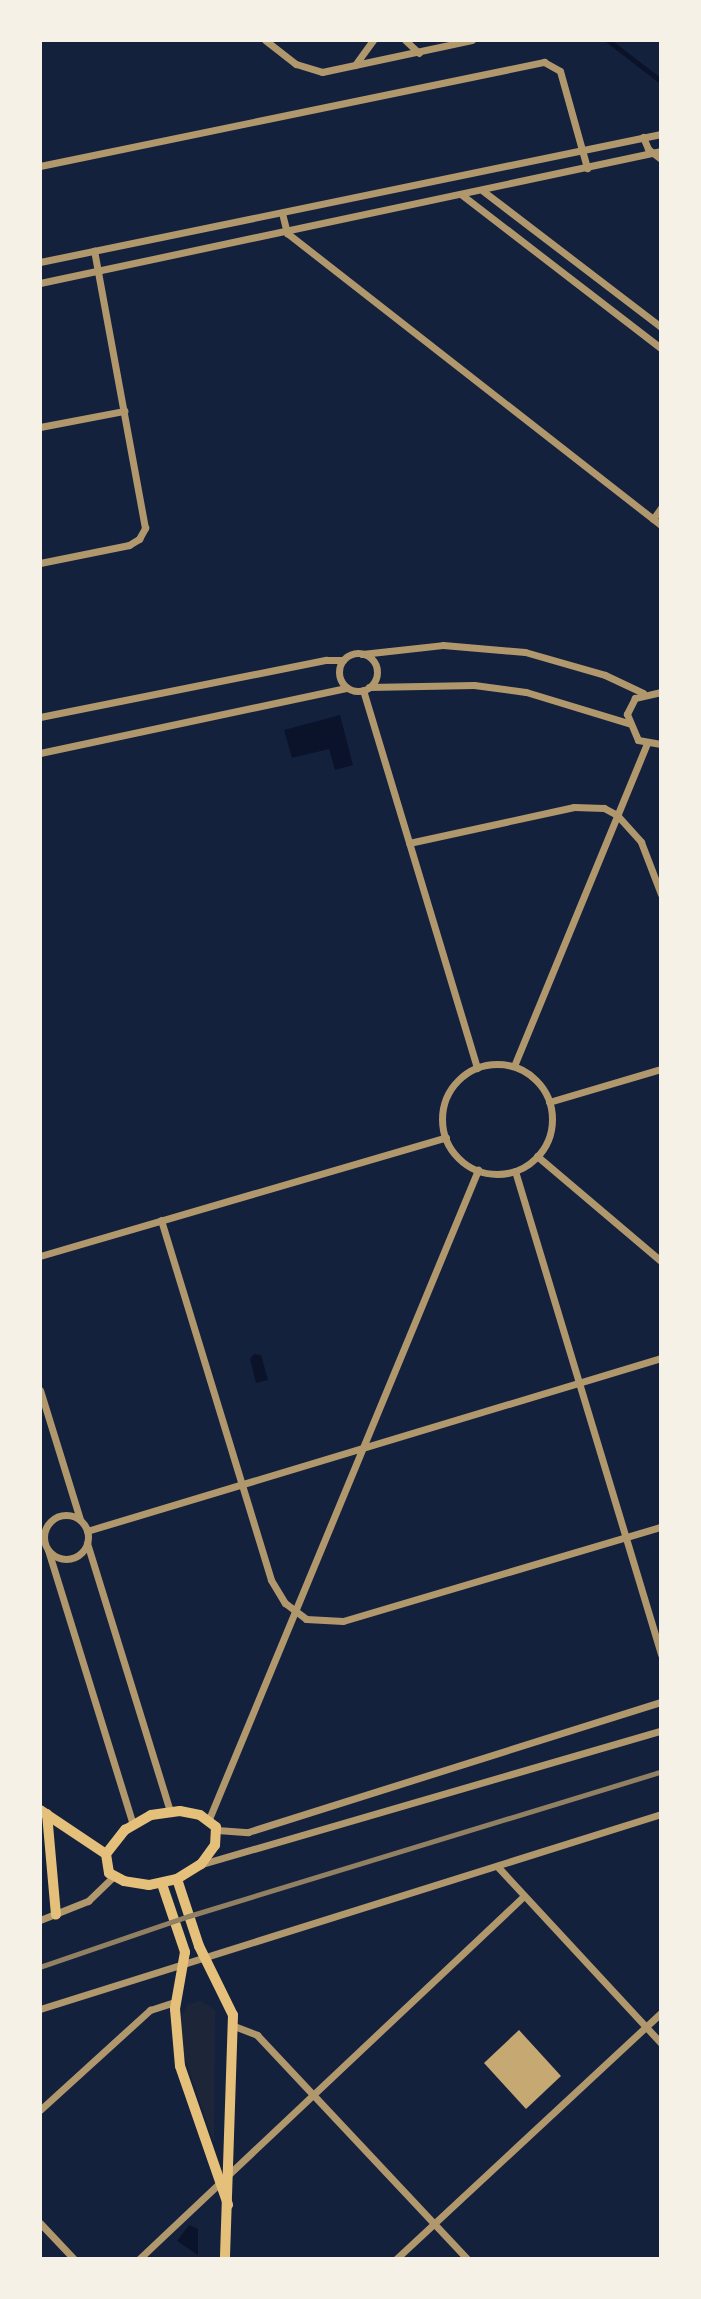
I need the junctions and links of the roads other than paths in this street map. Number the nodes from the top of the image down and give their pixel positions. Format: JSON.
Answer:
{"nodes":[{"id":1,"x":265,"y":40,"type":"edge"},
{"id":2,"x":373,"y":40,"type":"edge"},
{"id":3,"x":405,"y":40,"type":"edge"},
{"id":4,"x":472,"y":40,"type":"edge"},
{"id":5,"x":419,"y":53,"type":"junction"},
{"id":6,"x":355,"y":66,"type":"junction"},
{"id":7,"x":661,"y":134,"type":"edge"},
{"id":8,"x":643,"y":137,"type":"junction"},
{"id":9,"x":582,"y":148,"type":"junction"},
{"id":10,"x":661,"y":150,"type":"edge"},
{"id":11,"x":652,"y":152,"type":"junction"},
{"id":12,"x":661,"y":159,"type":"edge"},
{"id":13,"x":40,"y":166,"type":"edge"},
{"id":14,"x":587,"y":168,"type":"junction"},
{"id":15,"x":483,"y":191,"type":"junction"},
{"id":16,"x":462,"y":195,"type":"junction"},
{"id":17,"x":282,"y":213,"type":"junction"},
{"id":18,"x":287,"y":233,"type":"junction"},
{"id":19,"x":94,"y":251,"type":"junction"},
{"id":20,"x":40,"y":262,"type":"edge"},
{"id":21,"x":98,"y":271,"type":"junction"},
{"id":22,"x":40,"y":283,"type":"edge"},
{"id":23,"x":661,"y":327,"type":"edge"},
{"id":24,"x":661,"y":348,"type":"edge"},
{"id":25,"x":124,"y":411,"type":"junction"},
{"id":26,"x":40,"y":427,"type":"edge"},
{"id":27,"x":661,"y":508,"type":"edge"},
{"id":28,"x":653,"y":519,"type":"junction"},
{"id":29,"x":661,"y":525,"type":"edge"},
{"id":30,"x":40,"y":563,"type":"edge"},
{"id":31,"x":362,"y":654,"type":"junction"},
{"id":32,"x":344,"y":660,"type":"junction"},
{"id":33,"x":347,"y":688,"type":"junction"},
{"id":34,"x":366,"y":689,"type":"junction"},
{"id":35,"x":661,"y":692,"type":"edge"},
{"id":36,"x":643,"y":693,"type":"junction"},
{"id":37,"x":40,"y":717,"type":"edge"},
{"id":38,"x":628,"y":723,"type":"junction"},
{"id":39,"x":647,"y":744,"type":"junction"},
{"id":40,"x":661,"y":744,"type":"edge"},
{"id":41,"x":40,"y":753,"type":"edge"},
{"id":42,"x":617,"y":815,"type":"junction"},
{"id":43,"x":409,"y":844,"type":"junction"},
{"id":44,"x":661,"y":894,"type":"edge"},
{"id":45,"x":514,"y":1066,"type":"junction"},
{"id":46,"x":477,"y":1068,"type":"junction"},
{"id":47,"x":661,"y":1069,"type":"edge"},
{"id":48,"x":549,"y":1102,"type":"junction"},
{"id":49,"x":446,"y":1137,"type":"junction"},
{"id":50,"x":537,"y":1156,"type":"junction"},
{"id":51,"x":478,"y":1170,"type":"junction"},
{"id":52,"x":515,"y":1171,"type":"junction"},
{"id":53,"x":161,"y":1220,"type":"junction"},
{"id":54,"x":40,"y":1256,"type":"edge"},
{"id":55,"x":661,"y":1261,"type":"edge"},
{"id":56,"x":661,"y":1358,"type":"edge"},
{"id":57,"x":579,"y":1383,"type":"junction"},
{"id":58,"x":40,"y":1390,"type":"edge"},
{"id":59,"x":363,"y":1448,"type":"junction"},
{"id":60,"x":242,"y":1484,"type":"junction"},
{"id":61,"x":80,"y":1519,"type":"junction"},
{"id":62,"x":40,"y":1526,"type":"edge"},
{"id":63,"x":661,"y":1527,"type":"edge"},
{"id":64,"x":88,"y":1531,"type":"junction"},
{"id":65,"x":43,"y":1536,"type":"junction"},
{"id":66,"x":626,"y":1538,"type":"junction"},
{"id":67,"x":88,"y":1543,"type":"junction"},
{"id":68,"x":44,"y":1547,"type":"edge"},
{"id":69,"x":295,"y":1611,"type":"junction"},
{"id":70,"x":661,"y":1654,"type":"edge"},
{"id":71,"x":661,"y":1702,"type":"edge"},
{"id":72,"x":661,"y":1731,"type":"edge"},
{"id":73,"x":170,"y":1811,"type":"junction"},
{"id":74,"x":44,"y":1812,"type":"edge"},
{"id":75,"x":661,"y":1814,"type":"edge"},
{"id":76,"x":209,"y":1819,"type":"junction"},
{"id":77,"x":133,"y":1824,"type":"junction"},
{"id":78,"x":217,"y":1830,"type":"junction"},
{"id":79,"x":106,"y":1854,"type":"junction"},
{"id":80,"x":201,"y":1864,"type":"junction"},
{"id":81,"x":497,"y":1866,"type":"junction"},
{"id":82,"x":113,"y":1877,"type":"junction"},
{"id":83,"x":177,"y":1879,"type":"junction"},
{"id":84,"x":162,"y":1884,"type":"junction"},
{"id":85,"x":524,"y":1896,"type":"junction"},
{"id":86,"x":56,"y":1915,"type":"junction"},
{"id":87,"x":40,"y":1920,"type":"edge"},
{"id":88,"x":205,"y":1957,"type":"junction"},
{"id":89,"x":186,"y":1963,"type":"junction"},
{"id":90,"x":177,"y":2001,"type":"junction"},
{"id":91,"x":40,"y":2009,"type":"edge"},
{"id":92,"x":661,"y":2013,"type":"edge"},
{"id":93,"x":234,"y":2026,"type":"junction"},
{"id":94,"x":646,"y":2027,"type":"junction"},
{"id":95,"x":661,"y":2043,"type":"edge"},
{"id":96,"x":314,"y":2095,"type":"junction"},
{"id":97,"x":40,"y":2110,"type":"edge"},
{"id":98,"x":231,"y":2172,"type":"junction"},
{"id":99,"x":220,"y":2183,"type":"junction"},
{"id":100,"x":228,"y":2205,"type":"junction"},
{"id":101,"x":40,"y":2223,"type":"edge"},
{"id":102,"x":435,"y":2224,"type":"junction"},
{"id":103,"x":74,"y":2259,"type":"edge"},
{"id":104,"x":139,"y":2259,"type":"edge"},
{"id":105,"x":225,"y":2259,"type":"edge"},
{"id":106,"x":396,"y":2259,"type":"edge"},
{"id":107,"x":467,"y":2259,"type":"edge"}],
"edges":[{"from":1,"to":6,"type":"street"},
{"from":2,"to":6,"type":"street"},
{"from":3,"to":5,"type":"street"},
{"from":4,"to":5,"type":"street"},
{"from":5,"to":6,"type":"street"},
{"from":7,"to":8,"type":"street"},
{"from":8,"to":9,"type":"street"},
{"from":8,"to":11,"type":"street"},
{"from":9,"to":13,"type":"street"},
{"from":9,"to":14,"type":"street"},
{"from":9,"to":17,"type":"street"},
{"from":10,"to":11,"type":"street"},
{"from":11,"to":12,"type":"street"},
{"from":11,"to":14,"type":"street"},
{"from":14,"to":15,"type":"street"},
{"from":15,"to":16,"type":"street"},
{"from":15,"to":23,"type":"street"},
{"from":16,"to":18,"type":"street"},
{"from":16,"to":24,"type":"street"},
{"from":17,"to":18,"type":"street"},
{"from":17,"to":19,"type":"street"},
{"from":18,"to":21,"type":"street"},
{"from":18,"to":28,"type":"street"},
{"from":19,"to":20,"type":"street"},
{"from":19,"to":21,"type":"street"},
{"from":21,"to":22,"type":"street"},
{"from":21,"to":25,"type":"street"},
{"from":25,"to":26,"type":"street"},
{"from":25,"to":30,"type":"street"},
{"from":27,"to":28,"type":"street"},
{"from":28,"to":29,"type":"street"},
{"from":31,"to":32,"type":"street"},
{"from":31,"to":34,"type":"street"},
{"from":31,"to":36,"type":"street"},
{"from":32,"to":33,"type":"street"},
{"from":32,"to":37,"type":"street"},
{"from":33,"to":34,"type":"street"},
{"from":33,"to":41,"type":"street"},
{"from":34,"to":38,"type":"street"},
{"from":34,"to":43,"type":"street"},
{"from":35,"to":36,"type":"street"},
{"from":36,"to":38,"type":"street"},
{"from":38,"to":39,"type":"street"},
{"from":39,"to":40,"type":"street"},
{"from":39,"to":42,"type":"street"},
{"from":42,"to":43,"type":"street"},
{"from":42,"to":44,"type":"street"},
{"from":42,"to":45,"type":"street"},
{"from":43,"to":46,"type":"street"},
{"from":45,"to":46,"type":"street"},
{"from":45,"to":48,"type":"street"},
{"from":46,"to":49,"type":"street"},
{"from":47,"to":48,"type":"street"},
{"from":48,"to":50,"type":"street"},
{"from":49,"to":51,"type":"street"},
{"from":49,"to":53,"type":"street"},
{"from":50,"to":52,"type":"street"},
{"from":50,"to":55,"type":"street"},
{"from":51,"to":52,"type":"street"},
{"from":51,"to":59,"type":"street"},
{"from":52,"to":57,"type":"street"},
{"from":53,"to":54,"type":"street"},
{"from":53,"to":60,"type":"street"},
{"from":56,"to":57,"type":"street"},
{"from":57,"to":59,"type":"street"},
{"from":57,"to":66,"type":"street"},
{"from":58,"to":61,"type":"street"},
{"from":59,"to":60,"type":"street"},
{"from":59,"to":69,"type":"street"},
{"from":60,"to":64,"type":"street"},
{"from":60,"to":69,"type":"street"},
{"from":61,"to":64,"type":"street"},
{"from":61,"to":65,"type":"street"},
{"from":62,"to":65,"type":"street"},
{"from":63,"to":66,"type":"street"},
{"from":64,"to":67,"type":"street"},
{"from":65,"to":68,"type":"street"},
{"from":66,"to":69,"type":"street"},
{"from":66,"to":70,"type":"street"},
{"from":67,"to":68,"type":"street"},
{"from":67,"to":73,"type":"street"},
{"from":68,"to":77,"type":"street"},
{"from":69,"to":76,"type":"street"},
{"from":71,"to":78,"type":"street"},
{"from":72,"to":80,"type":"street"},
{"from":73,"to":76,"type":"main road"},
{"from":73,"to":77,"type":"main road"},
{"from":74,"to":79,"type":"main road"},
{"from":74,"to":86,"type":"main road"},
{"from":75,"to":81,"type":"street"},
{"from":76,"to":78,"type":"main road"},
{"from":77,"to":79,"type":"main road"},
{"from":78,"to":80,"type":"main road"},
{"from":79,"to":82,"type":"main road"},
{"from":80,"to":83,"type":"main road"},
{"from":81,"to":85,"type":"street"},
{"from":81,"to":88,"type":"street"},
{"from":82,"to":84,"type":"main road"},
{"from":82,"to":86,"type":"street"},
{"from":83,"to":84,"type":"main road"},
{"from":83,"to":88,"type":"main road"},
{"from":84,"to":89,"type":"main road"},
{"from":85,"to":94,"type":"street"},
{"from":85,"to":96,"type":"street"},
{"from":86,"to":87,"type":"street"},
{"from":88,"to":89,"type":"street"},
{"from":88,"to":93,"type":"main road"},
{"from":89,"to":90,"type":"main road"},
{"from":89,"to":91,"type":"street"},
{"from":90,"to":97,"type":"street"},
{"from":90,"to":99,"type":"main road"},
{"from":92,"to":94,"type":"street"},
{"from":93,"to":96,"type":"street"},
{"from":93,"to":98,"type":"main road"},
{"from":94,"to":95,"type":"street"},
{"from":94,"to":102,"type":"street"},
{"from":96,"to":98,"type":"street"},
{"from":96,"to":102,"type":"street"},
{"from":98,"to":99,"type":"street"},
{"from":98,"to":100,"type":"main road"},
{"from":99,"to":100,"type":"main road"},
{"from":99,"to":104,"type":"street"},
{"from":100,"to":105,"type":"main road"},
{"from":101,"to":103,"type":"street"},
{"from":102,"to":106,"type":"street"},
{"from":102,"to":107,"type":"street"}]}
